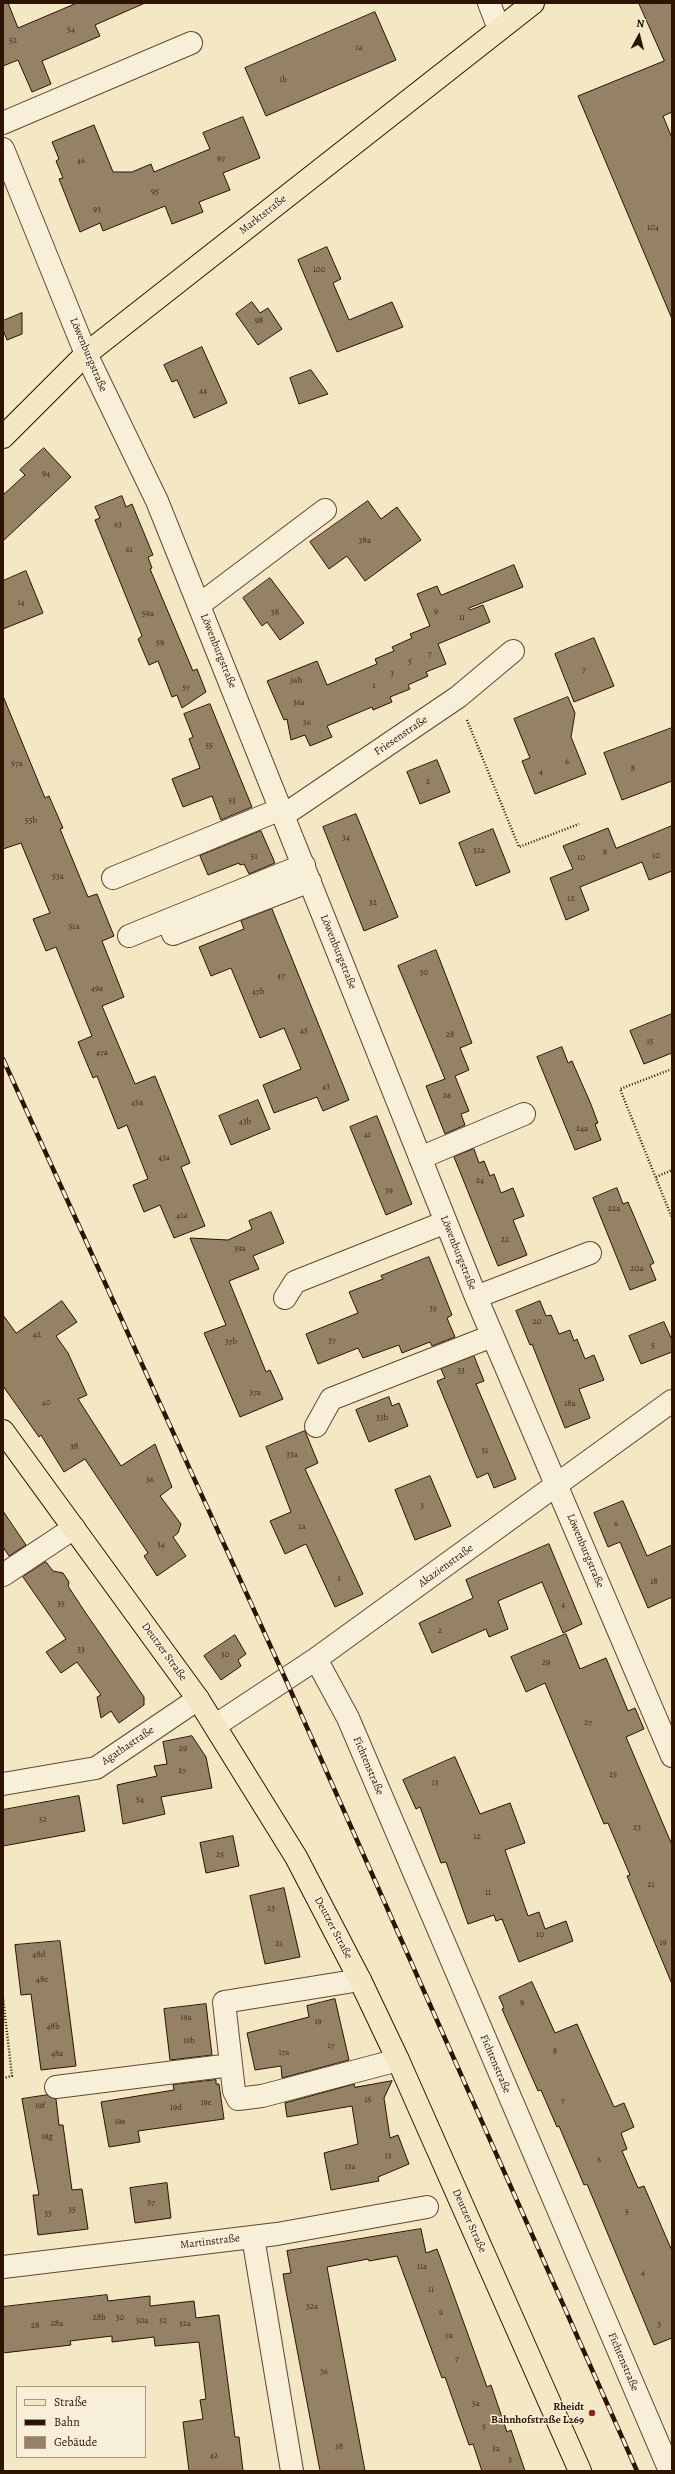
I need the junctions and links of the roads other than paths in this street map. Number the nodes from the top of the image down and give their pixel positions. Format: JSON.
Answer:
{"nodes":[{"id":1,"x":489,"y":3,"type":"edge"},
{"id":2,"x":534,"y":3,"type":"edge"},
{"id":3,"x":499,"y":29,"type":"junction"},
{"id":4,"x":191,"y":43,"type":"dead end"},
{"id":5,"x":3,"y":123,"type":"edge"},
{"id":6,"x":3,"y":149,"type":"edge"},
{"id":7,"x":86,"y":354,"type":"junction"},
{"id":8,"x":3,"y":437,"type":"edge"},
{"id":9,"x":325,"y":510,"type":"dead end"},
{"id":10,"x":199,"y":605,"type":"junction"},
{"id":11,"x":513,"y":651,"type":"dead end"},
{"id":12,"x":283,"y":812,"type":"junction"},
{"id":13,"x":307,"y":873,"type":"junction"},
{"id":14,"x":114,"y":878,"type":"dead end"},
{"id":15,"x":133,"y":942,"type":"dead end"},
{"id":16,"x":524,"y":1114,"type":"dead end"},
{"id":17,"x":420,"y":1158,"type":"junction"},
{"id":18,"x":446,"y":1222,"type":"junction"},
{"id":19,"x":590,"y":1253,"type":"dead end"},
{"id":20,"x":476,"y":1297,"type":"junction"},
{"id":21,"x":286,"y":1298,"type":"dead end"},
{"id":22,"x":492,"y":1336,"type":"junction"},
{"id":23,"x":672,"y":1401,"type":"edge"},
{"id":24,"x":316,"y":1426,"type":"dead end"},
{"id":25,"x":3,"y":1431,"type":"edge"},
{"id":26,"x":557,"y":1487,"type":"junction"},
{"id":27,"x":74,"y":1528,"type":"junction"},
{"id":28,"x":3,"y":1575,"type":"edge"},
{"id":29,"x":316,"y":1659,"type":"junction"},
{"id":30,"x":198,"y":1699,"type":"junction"},
{"id":31,"x":216,"y":1726,"type":"junction"},
{"id":32,"x":672,"y":1756,"type":"edge"},
{"id":33,"x":3,"y":1784,"type":"edge"},
{"id":34,"x":360,"y":1980,"type":"junction"},
{"id":35,"x":398,"y":2060,"type":"junction"},
{"id":36,"x":231,"y":2065,"type":"junction"},
{"id":37,"x":56,"y":2087,"type":"dead end"},
{"id":38,"x":427,"y":2207,"type":"dead end"},
{"id":39,"x":253,"y":2237,"type":"junction"},
{"id":40,"x":3,"y":2267,"type":"edge"},
{"id":41,"x":292,"y":2471,"type":"edge"},
{"id":42,"x":580,"y":2471,"type":"edge"},
{"id":43,"x":670,"y":2471,"type":"edge"}],
"edges":[{"from":1,"to":3,"type":"street"},
{"from":2,"to":3,"type":"main road","name":"Marktstraße"},
{"from":3,"to":7,"type":"main road","name":"Marktstraße"},
{"from":4,"to":5,"type":"street"},
{"from":6,"to":7,"type":"street","name":"Löwenburgstraße"},
{"from":7,"to":8,"type":"main road","name":"Marktstraße"},
{"from":7,"to":10,"type":"street","name":"Löwenburgstraße"},
{"from":9,"to":10,"type":"street"},
{"from":10,"to":12,"type":"street","name":"Löwenburgstraße"},
{"from":11,"to":12,"type":"street","name":"Friesenstraße"},
{"from":12,"to":13,"type":"street","name":"Löwenburgstraße"},
{"from":12,"to":14,"type":"street","name":"Friesenstraße"},
{"from":13,"to":15,"type":"street"},
{"from":13,"to":17,"type":"street","name":"Löwenburgstraße"},
{"from":16,"to":17,"type":"street"},
{"from":17,"to":18,"type":"street","name":"Löwenburgstraße"},
{"from":18,"to":20,"type":"street","name":"Löwenburgstraße"},
{"from":18,"to":21,"type":"street"},
{"from":19,"to":20,"type":"street"},
{"from":20,"to":22,"type":"street","name":"Löwenburgstraße"},
{"from":22,"to":24,"type":"street"},
{"from":22,"to":26,"type":"street","name":"Löwenburgstraße"},
{"from":23,"to":26,"type":"street","name":"Akazienstraße"},
{"from":25,"to":27,"type":"main road","name":"Deutzer Straße"},
{"from":26,"to":29,"type":"street","name":"Akazienstraße"},
{"from":26,"to":32,"type":"street","name":"Löwenburgstraße"},
{"from":27,"to":28,"type":"street"},
{"from":27,"to":30,"type":"main road","name":"Deutzer Straße"},
{"from":29,"to":31,"type":"street","name":"Akazienstraße"},
{"from":29,"to":43,"type":"street","name":"Fichtenstraße"},
{"from":30,"to":31,"type":"main road","name":"Deutzer Straße"},
{"from":30,"to":33,"type":"street","name":"Agathastraße"},
{"from":31,"to":34,"type":"main road","name":"Deutzer Straße"},
{"from":34,"to":35,"type":"main road","name":"Deutzer Straße"},
{"from":34,"to":36,"type":"street"},
{"from":35,"to":36,"type":"street"},
{"from":35,"to":42,"type":"main road","name":"Deutzer Straße"},
{"from":36,"to":37,"type":"street"},
{"from":38,"to":39,"type":"street"},
{"from":39,"to":40,"type":"street","name":"Martinstraße"},
{"from":39,"to":41,"type":"street","name":"Martinstraße"}]}
